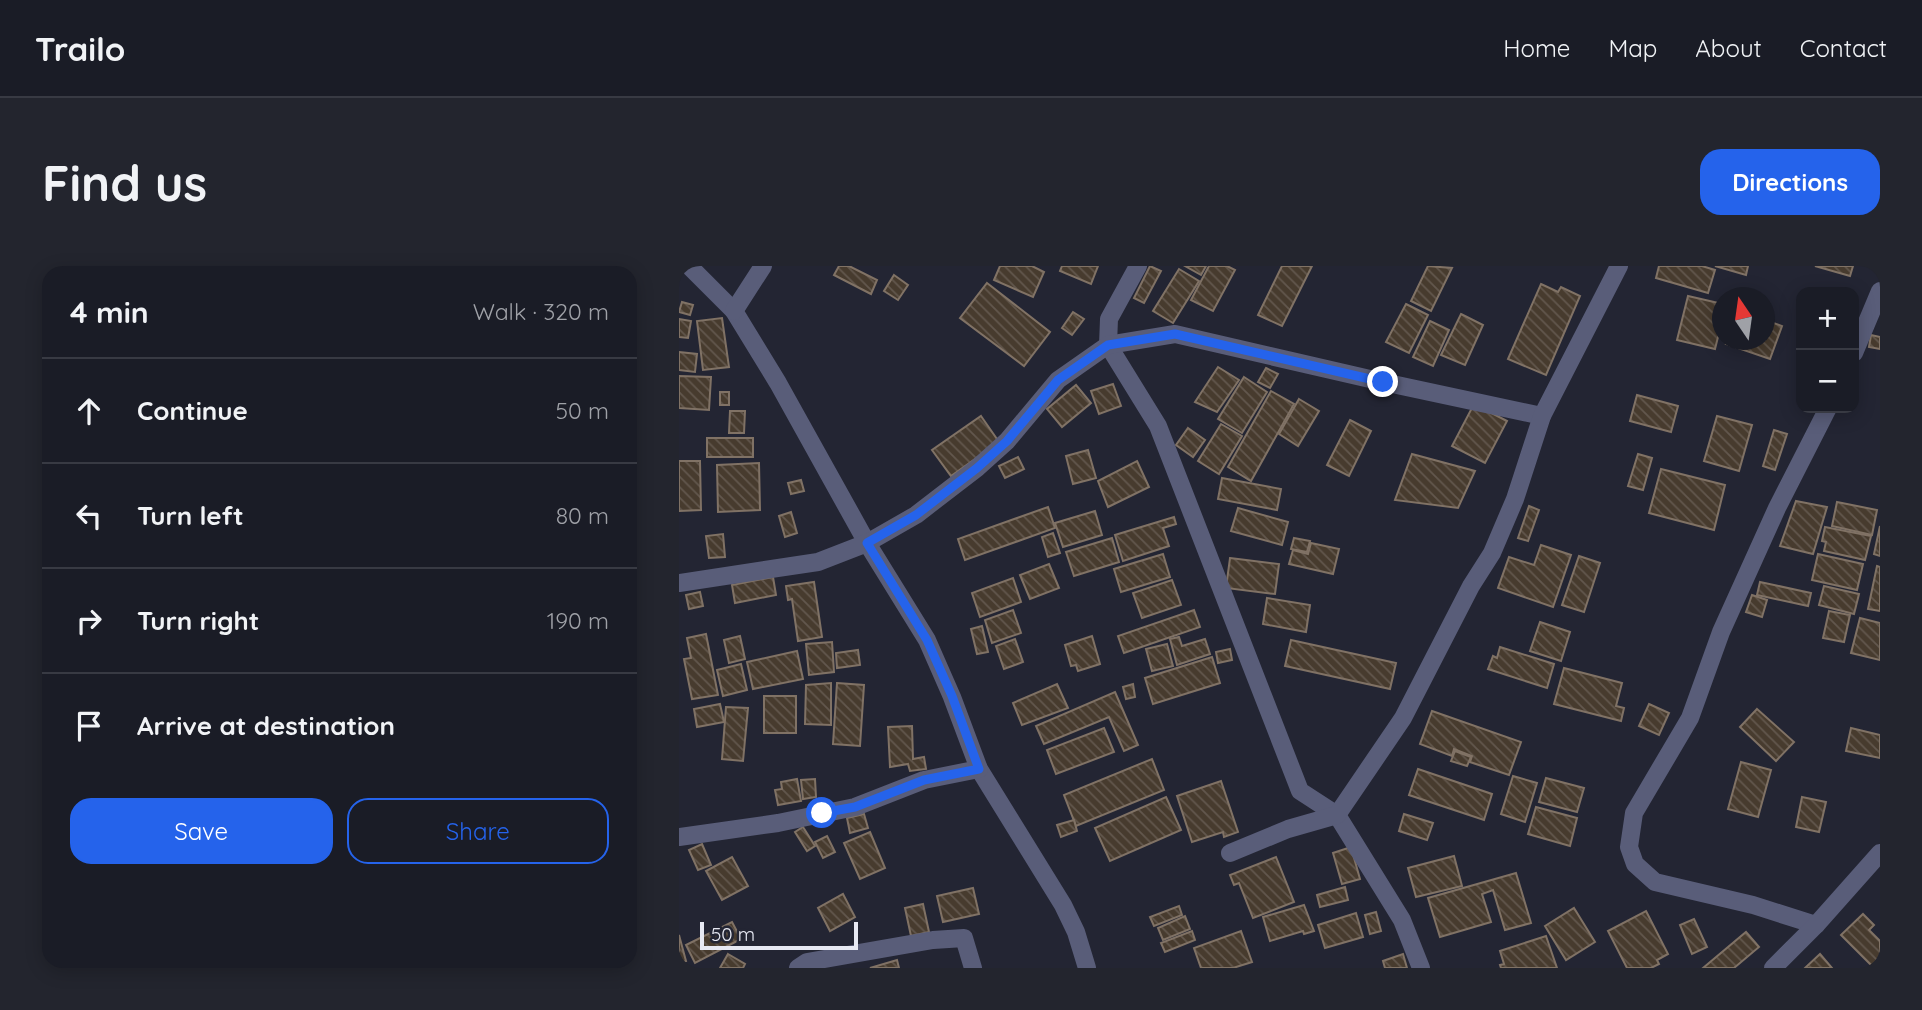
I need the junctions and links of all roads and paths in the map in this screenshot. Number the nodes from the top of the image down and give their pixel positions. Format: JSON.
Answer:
{"nodes":[{"id":1,"x":689,"y":266,"type":"edge"},
{"id":2,"x":763,"y":266,"type":"edge"},
{"id":3,"x":1138,"y":266,"type":"edge"},
{"id":4,"x":1619,"y":266,"type":"edge"},
{"id":5,"x":1880,"y":291,"type":"edge"},
{"id":6,"x":734,"y":311,"type":"junction"},
{"id":7,"x":1108,"y":345,"type":"junction"},
{"id":8,"x":1855,"y":350,"type":"edge"},
{"id":9,"x":1825,"y":413,"type":"edge"},
{"id":10,"x":1542,"y":416,"type":"junction"},
{"id":11,"x":867,"y":543,"type":"junction"},
{"id":12,"x":679,"y":583,"type":"edge"},
{"id":13,"x":979,"y":769,"type":"junction"},
{"id":14,"x":1337,"y":815,"type":"junction"},
{"id":15,"x":679,"y":837,"type":"edge"},
{"id":16,"x":1230,"y":853,"type":"dead end"},
{"id":17,"x":1880,"y":853,"type":"edge"},
{"id":18,"x":1816,"y":925,"type":"junction"},
{"id":19,"x":798,"y":968,"type":"edge"},
{"id":20,"x":973,"y":968,"type":"edge"},
{"id":21,"x":1087,"y":968,"type":"edge"},
{"id":22,"x":1421,"y":968,"type":"edge"},
{"id":23,"x":1773,"y":968,"type":"edge"}],
"edges":[{"from":1,"to":6,"type":"street"},
{"from":2,"to":6,"type":"street"},
{"from":3,"to":7,"type":"street"},
{"from":4,"to":10,"type":"street"},
{"from":5,"to":8,"type":"street"},
{"from":6,"to":11,"type":"street"},
{"from":7,"to":10,"type":"street"},
{"from":7,"to":11,"type":"street"},
{"from":7,"to":14,"type":"street"},
{"from":9,"to":18,"type":"street"},
{"from":10,"to":14,"type":"street"},
{"from":11,"to":12,"type":"street"},
{"from":11,"to":13,"type":"street"},
{"from":13,"to":15,"type":"street"},
{"from":13,"to":21,"type":"street"},
{"from":14,"to":16,"type":"street"},
{"from":14,"to":22,"type":"street"},
{"from":17,"to":18,"type":"street"},
{"from":18,"to":23,"type":"street"},
{"from":19,"to":20,"type":"street"}]}
